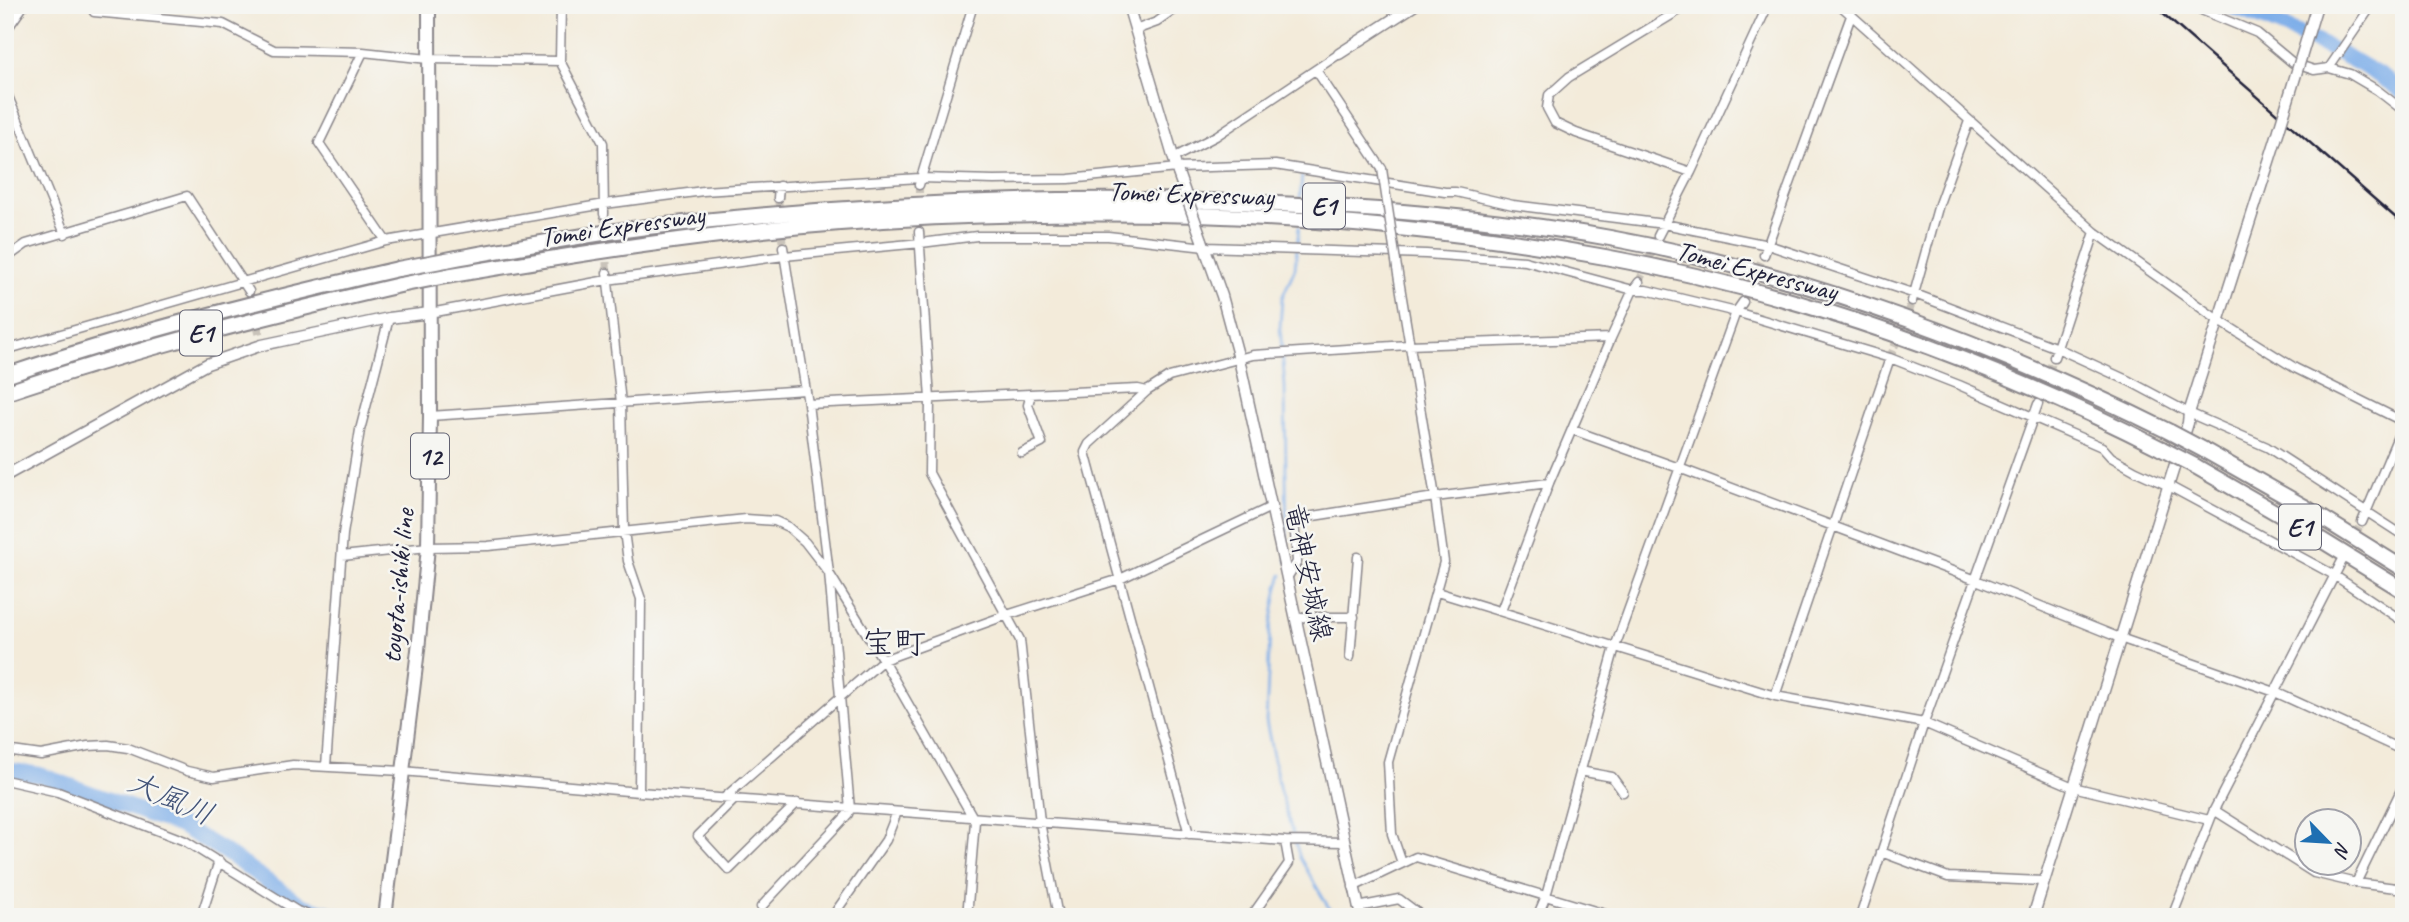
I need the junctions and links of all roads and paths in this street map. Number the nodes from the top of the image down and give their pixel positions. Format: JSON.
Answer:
{"nodes":[{"id":1,"x":24,"y":5,"type":"edge"},
{"id":2,"x":89,"y":5,"type":"edge"},
{"id":3,"x":429,"y":5,"type":"edge"},
{"id":4,"x":561,"y":5,"type":"edge"},
{"id":5,"x":973,"y":5,"type":"edge"},
{"id":6,"x":1128,"y":5,"type":"edge"},
{"id":7,"x":1181,"y":5,"type":"edge"},
{"id":8,"x":1415,"y":5,"type":"edge"},
{"id":9,"x":1688,"y":5,"type":"edge"},
{"id":10,"x":1768,"y":5,"type":"edge"},
{"id":11,"x":1840,"y":5,"type":"edge"},
{"id":12,"x":2189,"y":5,"type":"edge"},
{"id":13,"x":2317,"y":5,"type":"edge"},
{"id":14,"x":2372,"y":5,"type":"edge"},
{"id":15,"x":1851,"y":16,"type":"junction"},
{"id":16,"x":1135,"y":30,"type":"junction"},
{"id":17,"x":5,"y":32,"type":"edge"},
{"id":18,"x":363,"y":52,"type":"junction"},
{"id":19,"x":1339,"y":54,"type":"joint"},
{"id":20,"x":428,"y":59,"type":"junction"},
{"id":21,"x":560,"y":61,"type":"junction"},
{"id":22,"x":2329,"y":68,"type":"junction"},
{"id":23,"x":1316,"y":70,"type":"junction"},
{"id":24,"x":5,"y":89,"type":"edge"},
{"id":25,"x":2404,"y":111,"type":"edge"},
{"id":26,"x":1969,"y":121,"type":"junction"},
{"id":27,"x":1175,"y":157,"type":"junction"},
{"id":28,"x":1178,"y":171,"type":"junction"},
{"id":29,"x":1691,"y":172,"type":"junction"},
{"id":30,"x":920,"y":181,"type":"junction"},
{"id":31,"x":779,"y":186,"type":"junction"},
{"id":32,"x":778,"y":198,"type":"tunnel mouth"},
{"id":33,"x":605,"y":204,"type":"junction"},
{"id":34,"x":604,"y":214,"type":"tunnel mouth"},
{"id":35,"x":1664,"y":224,"type":"junction"},
{"id":36,"x":919,"y":232,"type":"dead end"},
{"id":37,"x":2095,"y":232,"type":"junction"},
{"id":38,"x":65,"y":234,"type":"junction"},
{"id":39,"x":430,"y":235,"type":"junction"},
{"id":40,"x":1658,"y":236,"type":"tunnel mouth"},
{"id":41,"x":386,"y":240,"type":"junction"},
{"id":42,"x":921,"y":243,"type":"junction"},
{"id":43,"x":1204,"y":243,"type":"junction"},
{"id":44,"x":1768,"y":245,"type":"junction"},
{"id":45,"x":783,"y":251,"type":"junction"},
{"id":46,"x":1764,"y":256,"type":"tunnel mouth"},
{"id":47,"x":5,"y":259,"type":"edge"},
{"id":48,"x":607,"y":276,"type":"junction"},
{"id":49,"x":244,"y":281,"type":"junction"},
{"id":50,"x":1636,"y":286,"type":"junction"},
{"id":51,"x":249,"y":291,"type":"tunnel mouth"},
{"id":52,"x":1913,"y":298,"type":"junction"},
{"id":53,"x":1743,"y":302,"type":"tunnel mouth"},
{"id":54,"x":430,"y":313,"type":"junction"},
{"id":55,"x":1736,"y":313,"type":"junction"},
{"id":56,"x":389,"y":318,"type":"junction"},
{"id":57,"x":2218,"y":320,"type":"junction"},
{"id":58,"x":1611,"y":338,"type":"junction"},
{"id":59,"x":1408,"y":345,"type":"junction"},
{"id":60,"x":2057,"y":348,"type":"junction"},
{"id":61,"x":5,"y":350,"type":"edge"},
{"id":62,"x":2054,"y":357,"type":"tunnel mouth"},
{"id":63,"x":1891,"y":358,"type":"junction"},
{"id":64,"x":1240,"y":359,"type":"junction"},
{"id":65,"x":5,"y":376,"type":"edge"},
{"id":66,"x":806,"y":390,"type":"junction"},
{"id":67,"x":1147,"y":391,"type":"junction"},
{"id":68,"x":5,"y":393,"type":"edge"},
{"id":69,"x":1031,"y":394,"type":"junction"},
{"id":70,"x":930,"y":399,"type":"junction"},
{"id":71,"x":621,"y":403,"type":"junction"},
{"id":72,"x":808,"y":404,"type":"junction"},
{"id":73,"x":2038,"y":404,"type":"tunnel mouth"},
{"id":74,"x":2189,"y":413,"type":"junction"},
{"id":75,"x":430,"y":416,"type":"junction"},
{"id":76,"x":2032,"y":416,"type":"junction"},
{"id":77,"x":2404,"y":422,"type":"edge"},
{"id":78,"x":1573,"y":430,"type":"junction"},
{"id":79,"x":1022,"y":453,"type":"dead end"},
{"id":80,"x":1679,"y":468,"type":"junction"},
{"id":81,"x":5,"y":476,"type":"edge"},
{"id":82,"x":1549,"y":483,"type":"junction"},
{"id":83,"x":2167,"y":485,"type":"junction"},
{"id":84,"x":1435,"y":497,"type":"junction"},
{"id":85,"x":1273,"y":506,"type":"junction"},
{"id":86,"x":2367,"y":511,"type":"junction"},
{"id":87,"x":2362,"y":522,"type":"tunnel mouth"},
{"id":88,"x":1832,"y":527,"type":"junction"},
{"id":89,"x":624,"y":531,"type":"junction"},
{"id":90,"x":2404,"y":536,"type":"edge"},
{"id":91,"x":428,"y":547,"type":"junction"},
{"id":92,"x":342,"y":556,"type":"junction"},
{"id":93,"x":1358,"y":557,"type":"dead end"},
{"id":94,"x":2342,"y":561,"type":"tunnel mouth"},
{"id":95,"x":2404,"y":569,"type":"edge"},
{"id":96,"x":829,"y":573,"type":"junction"},
{"id":97,"x":2334,"y":575,"type":"junction"},
{"id":98,"x":1287,"y":578,"type":"junction"},
{"id":99,"x":1120,"y":579,"type":"junction"},
{"id":100,"x":1976,"y":580,"type":"junction"},
{"id":101,"x":2404,"y":591,"type":"edge"},
{"id":102,"x":1437,"y":592,"type":"junction"},
{"id":103,"x":1501,"y":611,"type":"junction"},
{"id":104,"x":1007,"y":615,"type":"junction"},
{"id":105,"x":1354,"y":617,"type":"junction"},
{"id":106,"x":1296,"y":621,"type":"junction"},
{"id":107,"x":2404,"y":622,"type":"edge"},
{"id":108,"x":2120,"y":638,"type":"junction"},
{"id":109,"x":1615,"y":646,"type":"junction"},
{"id":110,"x":1350,"y":657,"type":"dead end"},
{"id":111,"x":883,"y":660,"type":"junction"},
{"id":112,"x":2276,"y":692,"type":"junction"},
{"id":113,"x":841,"y":695,"type":"junction"},
{"id":114,"x":1775,"y":696,"type":"junction"},
{"id":115,"x":1924,"y":723,"type":"junction"},
{"id":116,"x":5,"y":750,"type":"edge"},
{"id":117,"x":2404,"y":751,"type":"edge"},
{"id":118,"x":326,"y":766,"type":"junction"},
{"id":119,"x":402,"y":771,"type":"junction"},
{"id":120,"x":1580,"y":771,"type":"junction"},
{"id":121,"x":5,"y":780,"type":"edge"},
{"id":122,"x":2404,"y":784,"type":"edge"},
{"id":123,"x":2073,"y":787,"type":"junction"},
{"id":124,"x":639,"y":792,"type":"junction"},
{"id":125,"x":1623,"y":792,"type":"dead end"},
{"id":126,"x":723,"y":798,"type":"junction"},
{"id":127,"x":734,"y":799,"type":"junction"},
{"id":128,"x":797,"y":803,"type":"junction"},
{"id":129,"x":850,"y":808,"type":"junction"},
{"id":130,"x":2214,"y":810,"type":"junction"},
{"id":131,"x":897,"y":812,"type":"junction"},
{"id":132,"x":972,"y":817,"type":"junction"},
{"id":133,"x":2209,"y":820,"type":"junction"},
{"id":134,"x":1040,"y":822,"type":"junction"},
{"id":135,"x":1189,"y":834,"type":"junction"},
{"id":136,"x":1285,"y":841,"type":"junction"},
{"id":137,"x":1345,"y":842,"type":"junction"},
{"id":138,"x":1881,"y":852,"type":"junction"},
{"id":139,"x":219,"y":861,"type":"junction"},
{"id":140,"x":1402,"y":863,"type":"junction"},
{"id":141,"x":2044,"y":881,"type":"junction"},
{"id":142,"x":2356,"y":883,"type":"junction"},
{"id":143,"x":1353,"y":887,"type":"junction"},
{"id":144,"x":2404,"y":889,"type":"edge"},
{"id":145,"x":1546,"y":895,"type":"junction"},
{"id":146,"x":761,"y":907,"type":"dead end"},
{"id":147,"x":385,"y":911,"type":"edge"},
{"id":148,"x":1360,"y":912,"type":"edge"},
{"id":149,"x":2173,"y":916,"type":"edge"},
{"id":150,"x":201,"y":917,"type":"edge"},
{"id":151,"x":313,"y":917,"type":"edge"},
{"id":152,"x":832,"y":917,"type":"edge"},
{"id":153,"x":967,"y":917,"type":"edge"},
{"id":154,"x":1058,"y":917,"type":"edge"},
{"id":155,"x":1251,"y":917,"type":"edge"},
{"id":156,"x":1423,"y":917,"type":"edge"},
{"id":157,"x":1537,"y":917,"type":"edge"},
{"id":158,"x":1615,"y":917,"type":"edge"},
{"id":159,"x":1860,"y":917,"type":"edge"},
{"id":160,"x":2033,"y":917,"type":"edge"}],
"edges":[{"from":1,"to":17,"type":"street"},
{"from":2,"to":18,"type":"street"},
{"from":3,"to":20,"type":"main road","name":"toyota-ishiki line","number":"12"},
{"from":4,"to":21,"type":"street"},
{"from":5,"to":30,"type":"street"},
{"from":6,"to":16,"type":"street"},
{"from":7,"to":16,"type":"street"},
{"from":8,"to":19,"type":"street"},
{"from":9,"to":29,"type":"street"},
{"from":10,"to":29,"type":"street"},
{"from":11,"to":15,"type":"street"},
{"from":12,"to":22,"type":"street"},
{"from":13,"to":57,"type":"street","bridge":true},
{"from":14,"to":22,"type":"street"},
{"from":15,"to":26,"type":"street"},
{"from":15,"to":44,"type":"street"},
{"from":16,"to":27,"type":"street"},
{"from":18,"to":20,"type":"street"},
{"from":18,"to":41,"type":"street"},
{"from":19,"to":23,"type":"street"},
{"from":20,"to":21,"type":"street"},
{"from":20,"to":39,"type":"main road","name":"toyota-ishiki line","number":"12"},
{"from":21,"to":33,"type":"street"},
{"from":22,"to":25,"type":"street"},
{"from":23,"to":27,"type":"street"},
{"from":23,"to":59,"type":"street","bridge":true},
{"from":24,"to":38,"type":"street"},
{"from":26,"to":37,"type":"street"},
{"from":26,"to":52,"type":"street"},
{"from":27,"to":28,"type":"street"},
{"from":28,"to":30,"type":"street"},
{"from":28,"to":35,"type":"street"},
{"from":28,"to":43,"type":"street","name":"竜神安城線","bridge":true},
{"from":29,"to":35,"type":"street"},
{"from":30,"to":31,"type":"street"},
{"from":31,"to":32,"type":"street"},
{"from":31,"to":33,"type":"street"},
{"from":33,"to":34,"type":"street"},
{"from":33,"to":39,"type":"street"},
{"from":35,"to":40,"type":"street"},
{"from":35,"to":44,"type":"street"},
{"from":36,"to":42,"type":"street"},
{"from":37,"to":57,"type":"street"},
{"from":37,"to":60,"type":"street"},
{"from":38,"to":47,"type":"street"},
{"from":38,"to":49,"type":"street"},
{"from":39,"to":41,"type":"street"},
{"from":39,"to":54,"type":"main road","name":"toyota-ishiki line","number":"12"},
{"from":41,"to":49,"type":"street"},
{"from":42,"to":43,"type":"street"},
{"from":42,"to":45,"type":"street"},
{"from":42,"to":70,"type":"street"},
{"from":43,"to":50,"type":"street"},
{"from":43,"to":64,"type":"street","name":"竜神安城線"},
{"from":44,"to":46,"type":"street"},
{"from":44,"to":52,"type":"street"},
{"from":45,"to":48,"type":"street"},
{"from":45,"to":66,"type":"street"},
{"from":48,"to":54,"type":"street"},
{"from":48,"to":71,"type":"street"},
{"from":49,"to":51,"type":"street"},
{"from":49,"to":61,"type":"street"},
{"from":50,"to":55,"type":"street"},
{"from":50,"to":58,"type":"street"},
{"from":52,"to":60,"type":"street"},
{"from":53,"to":55,"type":"street"},
{"from":54,"to":56,"type":"street"},
{"from":54,"to":75,"type":"main road","name":"toyota-ishiki line","number":"12"},
{"from":55,"to":63,"type":"street"},
{"from":55,"to":80,"type":"street"},
{"from":56,"to":81,"type":"street"},
{"from":56,"to":92,"type":"street"},
{"from":57,"to":74,"type":"street"},
{"from":57,"to":77,"type":"street"},
{"from":58,"to":59,"type":"street"},
{"from":58,"to":78,"type":"street"},
{"from":59,"to":64,"type":"street"},
{"from":59,"to":84,"type":"street"},
{"from":60,"to":62,"type":"street"},
{"from":60,"to":74,"type":"street"},
{"from":63,"to":76,"type":"street"},
{"from":63,"to":88,"type":"street"},
{"from":64,"to":67,"type":"street"},
{"from":64,"to":85,"type":"street","name":"竜神安城線"},
{"from":65,"to":95,"type":"highway","name":"Tomei Expressway","number":"E1","bridge":true},
{"from":66,"to":71,"type":"street"},
{"from":66,"to":72,"type":"street"},
{"from":67,"to":69,"type":"street"},
{"from":67,"to":99,"type":"street"},
{"from":68,"to":101,"type":"highway","name":"Tomei Expressway","number":"E1","bridge":true},
{"from":69,"to":70,"type":"street"},
{"from":69,"to":79,"type":"street"},
{"from":70,"to":72,"type":"street"},
{"from":70,"to":104,"type":"street"},
{"from":71,"to":75,"type":"street"},
{"from":71,"to":89,"type":"street"},
{"from":72,"to":96,"type":"street"},
{"from":73,"to":76,"type":"street"},
{"from":74,"to":83,"type":"street"},
{"from":74,"to":86,"type":"street"},
{"from":75,"to":91,"type":"main road","name":"toyota-ishiki line","number":"12"},
{"from":76,"to":83,"type":"street"},
{"from":76,"to":100,"type":"street"},
{"from":77,"to":86,"type":"street"},
{"from":78,"to":80,"type":"street"},
{"from":78,"to":82,"type":"street"},
{"from":80,"to":88,"type":"street"},
{"from":80,"to":109,"type":"street"},
{"from":82,"to":84,"type":"street"},
{"from":82,"to":103,"type":"street"},
{"from":83,"to":97,"type":"street"},
{"from":83,"to":108,"type":"street"},
{"from":84,"to":98,"type":"street"},
{"from":84,"to":102,"type":"street"},
{"from":85,"to":98,"type":"street","name":"竜神安城線"},
{"from":85,"to":99,"type":"street"},
{"from":86,"to":87,"type":"street"},
{"from":86,"to":90,"type":"street"},
{"from":88,"to":100,"type":"street"},
{"from":88,"to":114,"type":"street"},
{"from":89,"to":91,"type":"street"},
{"from":89,"to":96,"type":"street"},
{"from":89,"to":124,"type":"street"},
{"from":91,"to":92,"type":"street"},
{"from":91,"to":119,"type":"main road","name":"toyota-ishiki line","number":"12"},
{"from":92,"to":118,"type":"street"},
{"from":93,"to":105,"type":"street"},
{"from":94,"to":97,"type":"street"},
{"from":96,"to":111,"type":"street"},
{"from":96,"to":113,"type":"street"},
{"from":97,"to":107,"type":"street"},
{"from":97,"to":112,"type":"street"},
{"from":98,"to":106,"type":"street","name":"竜神安城線"},
{"from":99,"to":104,"type":"street"},
{"from":99,"to":135,"type":"street"},
{"from":100,"to":108,"type":"street"},
{"from":100,"to":115,"type":"street"},
{"from":102,"to":103,"type":"street"},
{"from":102,"to":140,"type":"street"},
{"from":103,"to":109,"type":"street"},
{"from":104,"to":111,"type":"street"},
{"from":104,"to":134,"type":"street"},
{"from":105,"to":106,"type":"street"},
{"from":105,"to":110,"type":"street"},
{"from":106,"to":137,"type":"street","name":"竜神安城線"},
{"from":108,"to":112,"type":"street"},
{"from":108,"to":123,"type":"street"},
{"from":109,"to":114,"type":"street"},
{"from":109,"to":120,"type":"street"},
{"from":111,"to":113,"type":"street"},
{"from":111,"to":132,"type":"street"},
{"from":112,"to":117,"type":"street"},
{"from":112,"to":130,"type":"street"},
{"from":113,"to":126,"type":"street"},
{"from":113,"to":129,"type":"street"},
{"from":114,"to":115,"type":"street"},
{"from":115,"to":123,"type":"street"},
{"from":115,"to":138,"type":"street"},
{"from":116,"to":118,"type":"street"},
{"from":118,"to":119,"type":"street"},
{"from":119,"to":124,"type":"street"},
{"from":119,"to":147,"type":"main road","name":"toyota-ishiki line","number":"12"},
{"from":120,"to":125,"type":"street"},
{"from":120,"to":145,"type":"street"},
{"from":121,"to":139,"type":"street"},
{"from":122,"to":142,"type":"street"},
{"from":123,"to":133,"type":"street"},
{"from":123,"to":141,"type":"street"},
{"from":124,"to":126,"type":"street"},
{"from":126,"to":127,"type":"street"},
{"from":127,"to":128,"type":"street"},
{"from":127,"to":128,"type":"street"},
{"from":128,"to":129,"type":"street"},
{"from":129,"to":131,"type":"street"},
{"from":129,"to":146,"type":"street"},
{"from":130,"to":133,"type":"street"},
{"from":130,"to":142,"type":"street"},
{"from":131,"to":132,"type":"street"},
{"from":131,"to":152,"type":"street"},
{"from":132,"to":134,"type":"street"},
{"from":132,"to":153,"type":"street"},
{"from":133,"to":149,"type":"street"},
{"from":134,"to":135,"type":"street"},
{"from":134,"to":154,"type":"street"},
{"from":135,"to":136,"type":"street"},
{"from":136,"to":137,"type":"street"},
{"from":136,"to":155,"type":"street"},
{"from":137,"to":143,"type":"street","name":"竜神安城線"},
{"from":138,"to":141,"type":"street"},
{"from":138,"to":159,"type":"street"},
{"from":139,"to":150,"type":"street"},
{"from":139,"to":151,"type":"street"},
{"from":140,"to":143,"type":"street"},
{"from":140,"to":145,"type":"street"},
{"from":141,"to":160,"type":"street"},
{"from":142,"to":144,"type":"street"},
{"from":143,"to":148,"type":"street","name":"竜神安城線"},
{"from":145,"to":157,"type":"street"},
{"from":145,"to":158,"type":"street"},
{"from":148,"to":156,"type":"street"}]}
